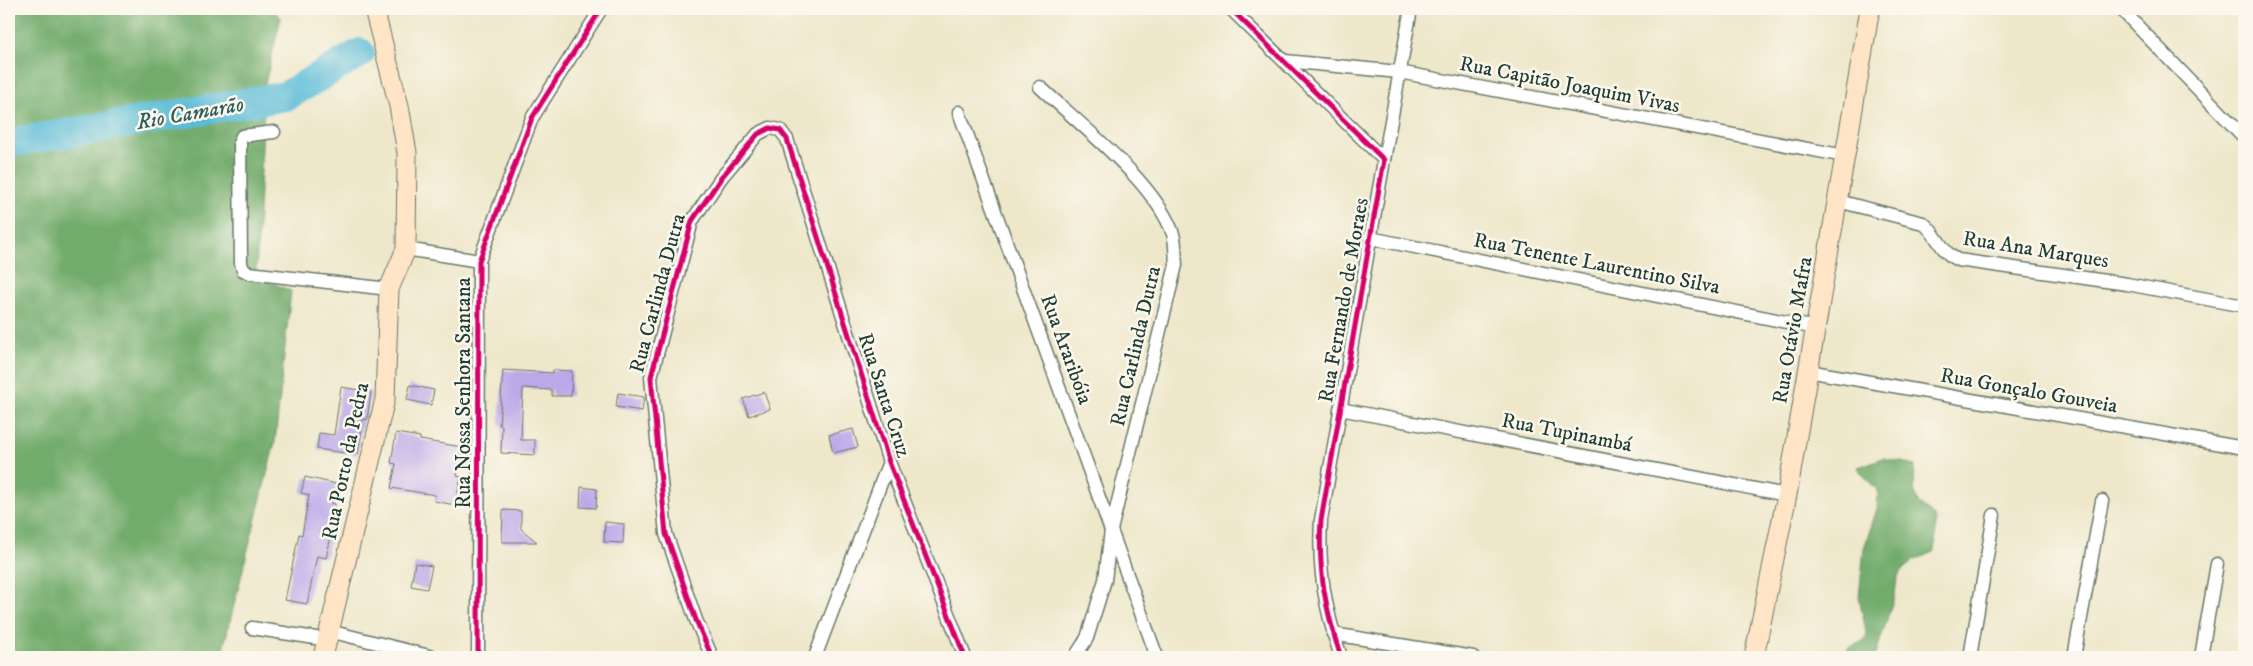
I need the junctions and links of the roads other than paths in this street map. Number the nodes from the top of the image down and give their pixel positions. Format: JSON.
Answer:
{"nodes":[{"id":1,"x":601,"y":9,"type":"edge"},
{"id":2,"x":1231,"y":9,"type":"edge"},
{"id":3,"x":1411,"y":9,"type":"edge"},
{"id":4,"x":1870,"y":9,"type":"edge"},
{"id":5,"x":2121,"y":9,"type":"edge"},
{"id":6,"x":375,"y":12,"type":"edge"},
{"id":7,"x":1285,"y":61,"type":"junction"},
{"id":8,"x":1399,"y":72,"type":"junction"},
{"id":9,"x":1040,"y":88,"type":"dead end"},
{"id":10,"x":959,"y":112,"type":"dead end"},
{"id":11,"x":274,"y":132,"type":"dead end"},
{"id":12,"x":2244,"y":137,"type":"edge"},
{"id":13,"x":787,"y":139,"type":"joint"},
{"id":14,"x":1846,"y":156,"type":"junction"},
{"id":15,"x":1384,"y":160,"type":"junction"},
{"id":16,"x":1838,"y":201,"type":"junction"},
{"id":17,"x":1370,"y":238,"type":"junction"},
{"id":18,"x":406,"y":249,"type":"junction"},
{"id":19,"x":479,"y":261,"type":"junction"},
{"id":20,"x":389,"y":289,"type":"junction"},
{"id":21,"x":2244,"y":306,"type":"edge"},
{"id":22,"x":1816,"y":328,"type":"junction"},
{"id":23,"x":1808,"y":371,"type":"junction"},
{"id":24,"x":1340,"y":409,"type":"junction"},
{"id":25,"x":2244,"y":448,"type":"edge"},
{"id":26,"x":889,"y":462,"type":"junction"},
{"id":27,"x":1787,"y":495,"type":"junction"},
{"id":28,"x":2102,"y":501,"type":"dead end"},
{"id":29,"x":1994,"y":515,"type":"dead end"},
{"id":30,"x":1111,"y":530,"type":"junction"},
{"id":31,"x":2217,"y":564,"type":"dead end"},
{"id":32,"x":252,"y":628,"type":"dead end"},
{"id":33,"x":1333,"y":634,"type":"junction"},
{"id":34,"x":327,"y":643,"type":"edge"},
{"id":35,"x":433,"y":657,"type":"edge"},
{"id":36,"x":478,"y":657,"type":"edge"},
{"id":37,"x":712,"y":657,"type":"edge"},
{"id":38,"x":814,"y":657,"type":"edge"},
{"id":39,"x":965,"y":657,"type":"edge"},
{"id":40,"x":1074,"y":657,"type":"edge"},
{"id":41,"x":1157,"y":657,"type":"edge"},
{"id":42,"x":1341,"y":657,"type":"edge"},
{"id":43,"x":1473,"y":657,"type":"edge"},
{"id":44,"x":1754,"y":657,"type":"edge"},
{"id":45,"x":1970,"y":657,"type":"edge"},
{"id":46,"x":2074,"y":657,"type":"edge"},
{"id":47,"x":2202,"y":657,"type":"edge"}],
"edges":[{"from":1,"to":19,"type":"street","name":"Rua Nossa Senhora Santana"},
{"from":2,"to":7,"type":"street"},
{"from":3,"to":8,"type":"street","name":"Rua Fernando de Moraes"},
{"from":4,"to":14,"type":"street","name":"Rua Otávio Mafra"},
{"from":5,"to":12,"type":"street"},
{"from":6,"to":18,"type":"street","name":"Rua Porto da Pedra"},
{"from":7,"to":8,"type":"street","name":"Rua Capitão Joaquim Vivas"},
{"from":7,"to":15,"type":"street"},
{"from":8,"to":14,"type":"street","name":"Rua Capitão Joaquim Vivas"},
{"from":8,"to":15,"type":"street","name":"Rua Fernando de Moraes"},
{"from":9,"to":30,"type":"street","name":"Rua Carlinda Dutra"},
{"from":10,"to":30,"type":"street","name":"Rua Araribóia"},
{"from":11,"to":20,"type":"street"},
{"from":13,"to":26,"type":"street","name":"Rua Santa Cruz"},
{"from":13,"to":37,"type":"street","name":"Rua Carlinda Dutra"},
{"from":14,"to":16,"type":"street","name":"Rua Otávio Mafra"},
{"from":15,"to":17,"type":"street","name":"Rua Fernando de Moraes"},
{"from":16,"to":21,"type":"street","name":"Rua Ana Marques"},
{"from":16,"to":22,"type":"street","name":"Rua Otávio Mafra"},
{"from":17,"to":22,"type":"street","name":"Rua Tenente Laurentino Silva"},
{"from":17,"to":24,"type":"street","name":"Rua Fernando de Moraes"},
{"from":18,"to":19,"type":"street"},
{"from":18,"to":20,"type":"street","name":"Rua Porto da Pedra"},
{"from":19,"to":36,"type":"street","name":"Rua Nossa Senhora Santana"},
{"from":20,"to":34,"type":"street","name":"Rua Porto da Pedra"},
{"from":22,"to":23,"type":"street","name":"Rua Otávio Mafra"},
{"from":23,"to":25,"type":"street","name":"Rua Gonçalo Gouveia"},
{"from":23,"to":27,"type":"street","name":"Rua Otávio Mafra"},
{"from":24,"to":27,"type":"street","name":"Rua Tupinambá"},
{"from":24,"to":33,"type":"street","name":"Rua Fernando de Moraes"},
{"from":26,"to":38,"type":"street"},
{"from":26,"to":39,"type":"street","name":"Rua Santa Cruz"},
{"from":27,"to":44,"type":"street","name":"Rua Otávio Mafra"},
{"from":28,"to":46,"type":"street"},
{"from":29,"to":45,"type":"street"},
{"from":30,"to":40,"type":"street","name":"Rua Carlinda Dutra"},
{"from":30,"to":41,"type":"street","name":"Rua Araribóia"},
{"from":31,"to":47,"type":"street"},
{"from":32,"to":34,"type":"street"},
{"from":33,"to":42,"type":"street","name":"Rua Fernando de Moraes"},
{"from":33,"to":43,"type":"street"},
{"from":34,"to":35,"type":"street"}]}
